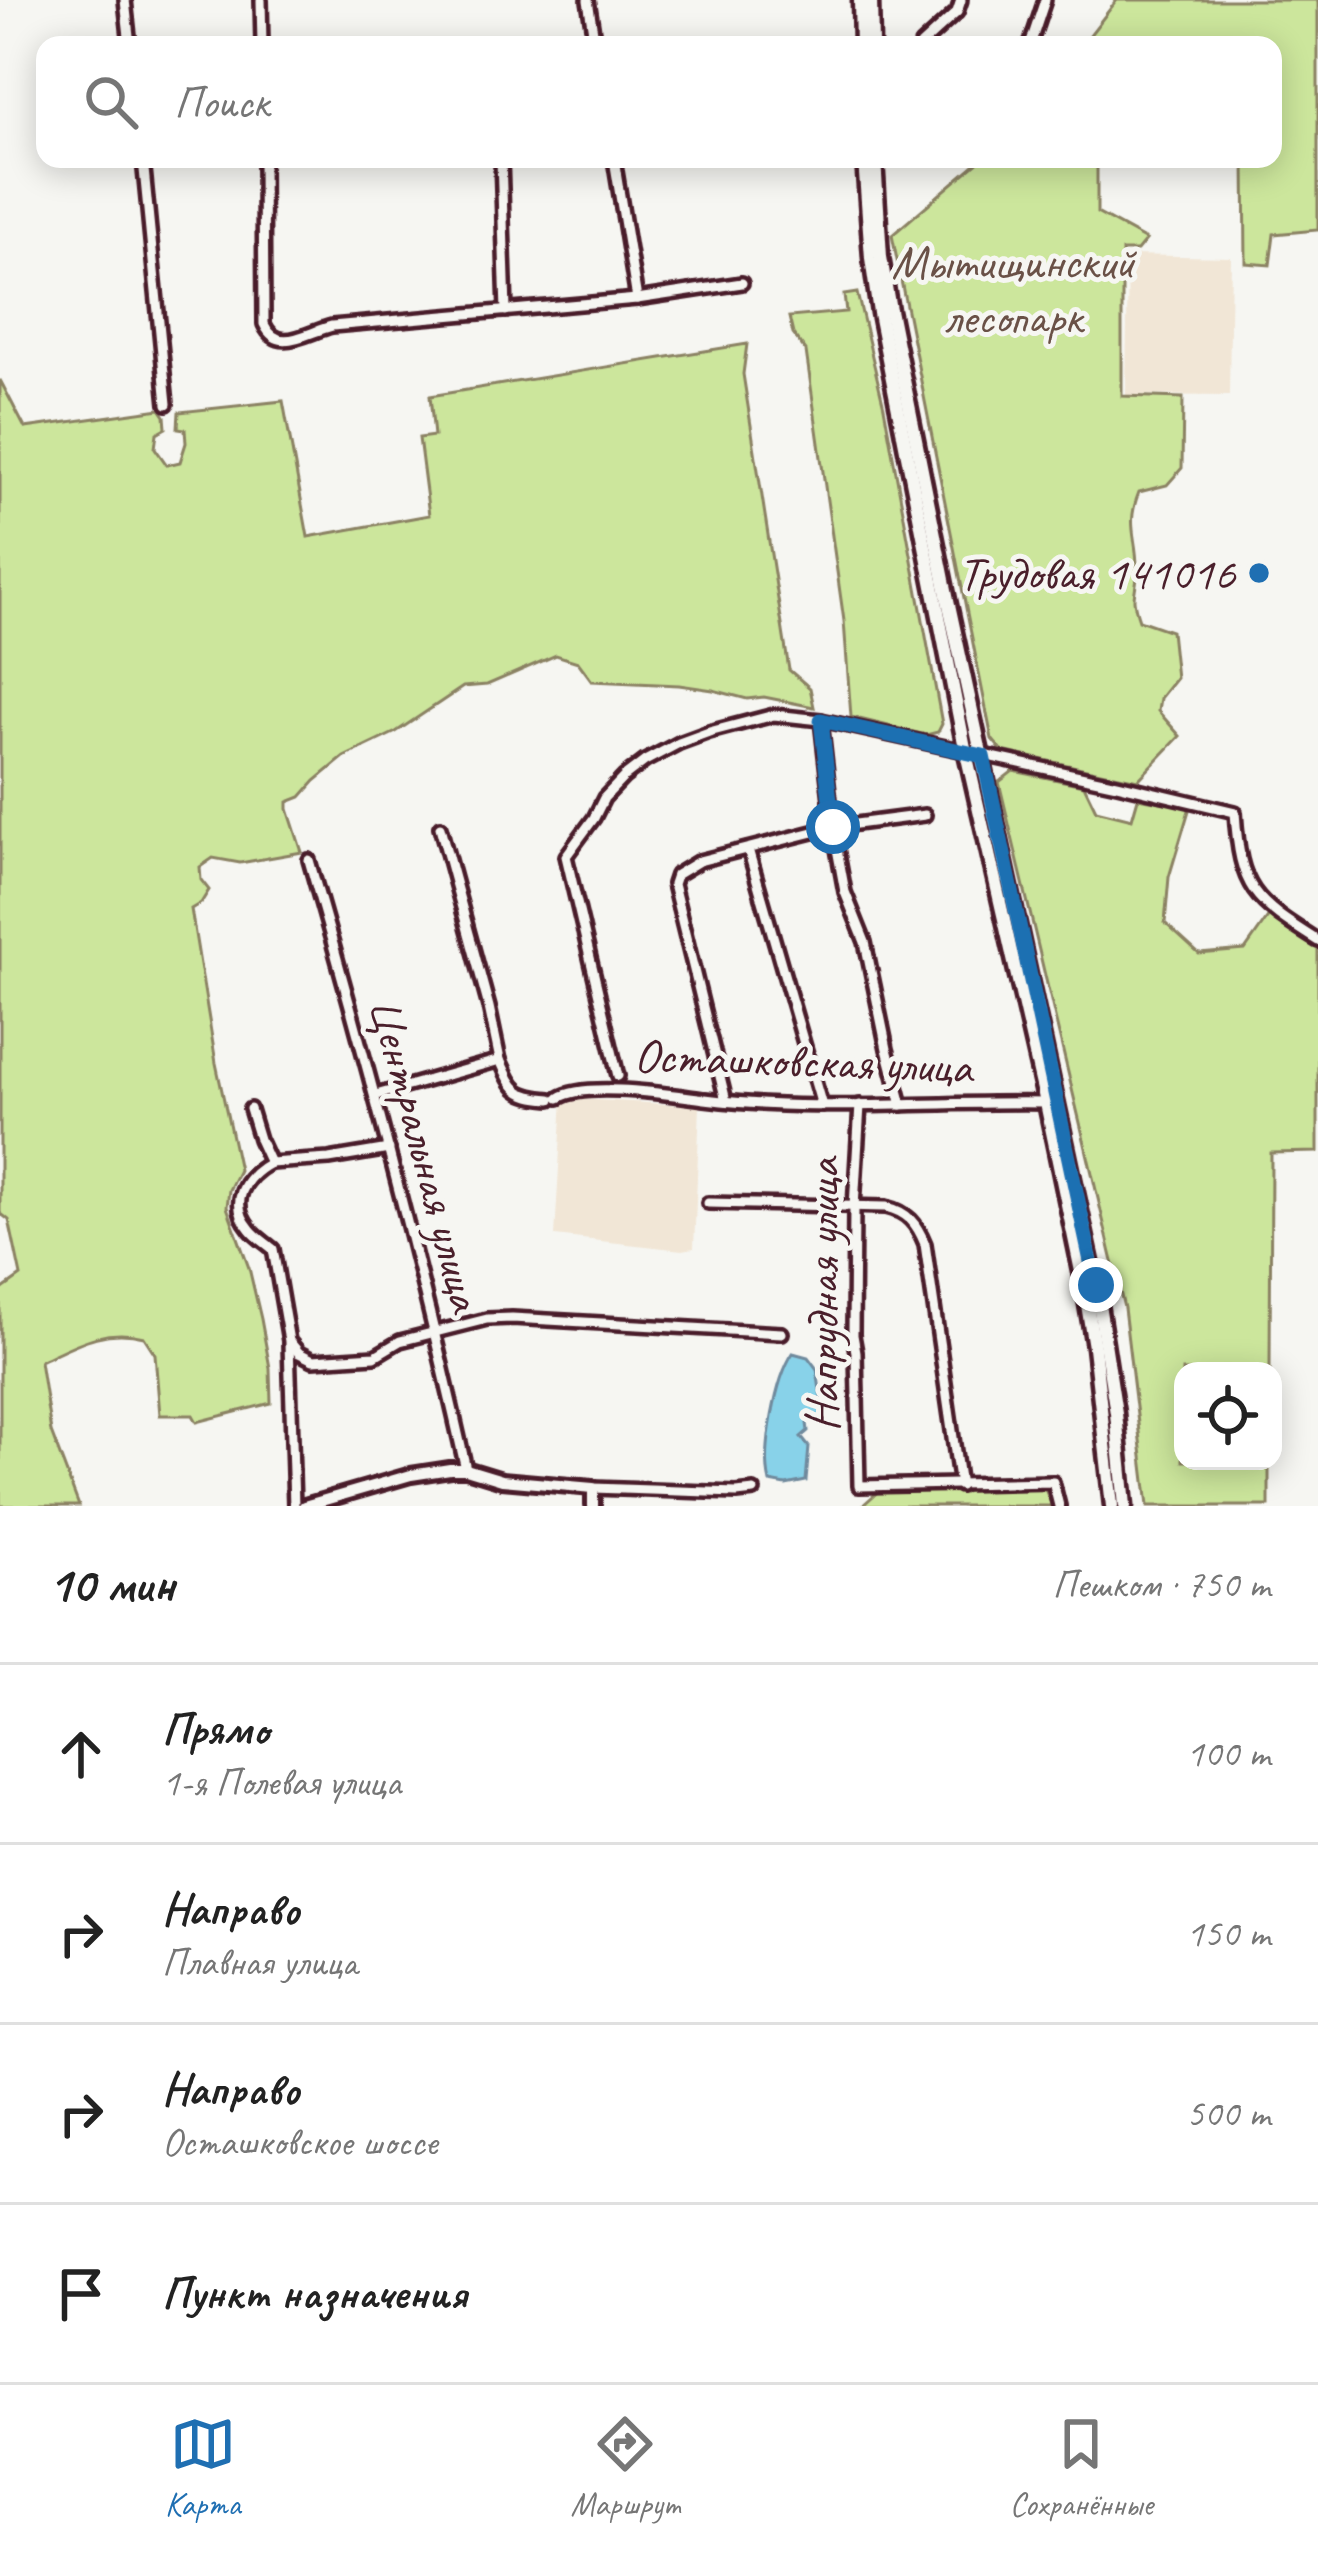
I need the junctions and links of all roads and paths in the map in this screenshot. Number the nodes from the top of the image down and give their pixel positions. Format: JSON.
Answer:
{"nodes":[{"id":1,"x":125,"y":0,"type":"edge"},
{"id":2,"x":261,"y":0,"type":"edge"},
{"id":3,"x":588,"y":0,"type":"edge"},
{"id":4,"x":860,"y":0,"type":"edge"},
{"id":5,"x":871,"y":0,"type":"edge"},
{"id":6,"x":961,"y":0,"type":"edge"},
{"id":7,"x":1046,"y":0,"type":"edge"},
{"id":8,"x":129,"y":36,"type":"edge"},
{"id":9,"x":262,"y":36,"type":"edge"},
{"id":10,"x":594,"y":36,"type":"edge"},
{"id":11,"x":861,"y":36,"type":"edge"},
{"id":12,"x":872,"y":36,"type":"edge"},
{"id":13,"x":931,"y":36,"type":"edge"},
{"id":14,"x":1033,"y":36,"type":"edge"},
{"id":15,"x":143,"y":168,"type":"edge"},
{"id":16,"x":263,"y":168,"type":"edge"},
{"id":17,"x":501,"y":168,"type":"edge"},
{"id":18,"x":615,"y":168,"type":"edge"},
{"id":19,"x":865,"y":168,"type":"edge"},
{"id":20,"x":876,"y":168,"type":"edge"},
{"id":21,"x":742,"y":283,"type":"dead end"},
{"id":22,"x":637,"y":299,"type":"junction"},
{"id":23,"x":506,"y":311,"type":"junction"},
{"id":24,"x":166,"y":404,"type":"dead end"},
{"id":25,"x":821,"y":720,"type":"junction"},
{"id":26,"x":966,"y":753,"type":"junction"},
{"id":27,"x":983,"y":756,"type":"junction"},
{"id":28,"x":925,"y":815,"type":"dead end"},
{"id":29,"x":440,"y":827,"type":"dead end"},
{"id":30,"x":833,"y":827,"type":"junction"},
{"id":31,"x":748,"y":849,"type":"junction"},
{"id":32,"x":309,"y":860,"type":"dead end"},
{"id":33,"x":1318,"y":941,"type":"edge"},
{"id":34,"x":500,"y":1060,"type":"junction"},
{"id":35,"x":618,"y":1076,"type":"dead end"},
{"id":36,"x":376,"y":1095,"type":"junction"},
{"id":37,"x":726,"y":1101,"type":"junction"},
{"id":38,"x":1046,"y":1103,"type":"junction"},
{"id":39,"x":860,"y":1105,"type":"junction"},
{"id":40,"x":822,"y":1106,"type":"junction"},
{"id":41,"x":902,"y":1106,"type":"junction"},
{"id":42,"x":250,"y":1108,"type":"dead end"},
{"id":43,"x":389,"y":1149,"type":"junction"},
{"id":44,"x":270,"y":1163,"type":"junction"},
{"id":45,"x":708,"y":1202,"type":"dead end"},
{"id":46,"x":854,"y":1207,"type":"junction"},
{"id":47,"x":436,"y":1332,"type":"junction"},
{"id":48,"x":782,"y":1333,"type":"dead end"},
{"id":49,"x":289,"y":1340,"type":"junction"},
{"id":50,"x":466,"y":1468,"type":"junction"},
{"id":51,"x":960,"y":1486,"type":"junction"},
{"id":52,"x":593,"y":1488,"type":"junction"},
{"id":53,"x":754,"y":1491,"type":"dead end"},
{"id":54,"x":294,"y":1506,"type":"edge"},
{"id":55,"x":304,"y":1506,"type":"edge"},
{"id":56,"x":593,"y":1506,"type":"edge"},
{"id":57,"x":1059,"y":1506,"type":"edge"},
{"id":58,"x":1112,"y":1506,"type":"edge"},
{"id":59,"x":1125,"y":1506,"type":"edge"}],
"edges":[{"from":1,"to":8,"type":"street"},
{"from":2,"to":9,"type":"street"},
{"from":3,"to":10,"type":"street"},
{"from":4,"to":11,"type":"main road"},
{"from":5,"to":12,"type":"main road"},
{"from":6,"to":13,"type":"street"},
{"from":7,"to":14,"type":"street"},
{"from":15,"to":24,"type":"street"},
{"from":16,"to":23,"type":"street"},
{"from":17,"to":23,"type":"street"},
{"from":18,"to":22,"type":"street"},
{"from":19,"to":26,"type":"main road"},
{"from":20,"to":27,"type":"main road"},
{"from":21,"to":22,"type":"street"},
{"from":22,"to":23,"type":"street"},
{"from":25,"to":26,"type":"street"},
{"from":25,"to":30,"type":"street"},
{"from":25,"to":35,"type":"street"},
{"from":26,"to":27,"type":"street"},
{"from":26,"to":38,"type":"main road"},
{"from":27,"to":33,"type":"street"},
{"from":27,"to":59,"type":"main road"},
{"from":28,"to":30,"type":"street"},
{"from":29,"to":34,"type":"street"},
{"from":30,"to":31,"type":"street"},
{"from":30,"to":41,"type":"street"},
{"from":31,"to":37,"type":"street"},
{"from":31,"to":40,"type":"street"},
{"from":32,"to":36,"type":"street","name":"Центральная улица"},
{"from":34,"to":36,"type":"street"},
{"from":34,"to":37,"type":"street","name":"Осташковская улица"},
{"from":36,"to":43,"type":"street","name":"Центральная улица"},
{"from":37,"to":40,"type":"street","name":"Осташковская улица"},
{"from":38,"to":41,"type":"street","name":"Осташковская улица"},
{"from":38,"to":58,"type":"main road"},
{"from":39,"to":40,"type":"street","name":"Осташковская улица"},
{"from":39,"to":41,"type":"street","name":"Осташковская улица"},
{"from":39,"to":46,"type":"street","name":"Напрудная улица"},
{"from":42,"to":44,"type":"street"},
{"from":43,"to":44,"type":"street"},
{"from":43,"to":47,"type":"street","name":"Центральная улица"},
{"from":44,"to":49,"type":"street"},
{"from":45,"to":46,"type":"street"},
{"from":46,"to":51,"type":"street"},
{"from":46,"to":51,"type":"street","name":"Напрудная улица"},
{"from":47,"to":48,"type":"street"},
{"from":47,"to":49,"type":"street"},
{"from":47,"to":50,"type":"street","name":"Центральная улица"},
{"from":49,"to":54,"type":"street"},
{"from":50,"to":52,"type":"street"},
{"from":50,"to":55,"type":"street"},
{"from":51,"to":57,"type":"street"},
{"from":52,"to":53,"type":"street"},
{"from":52,"to":56,"type":"street"}]}
